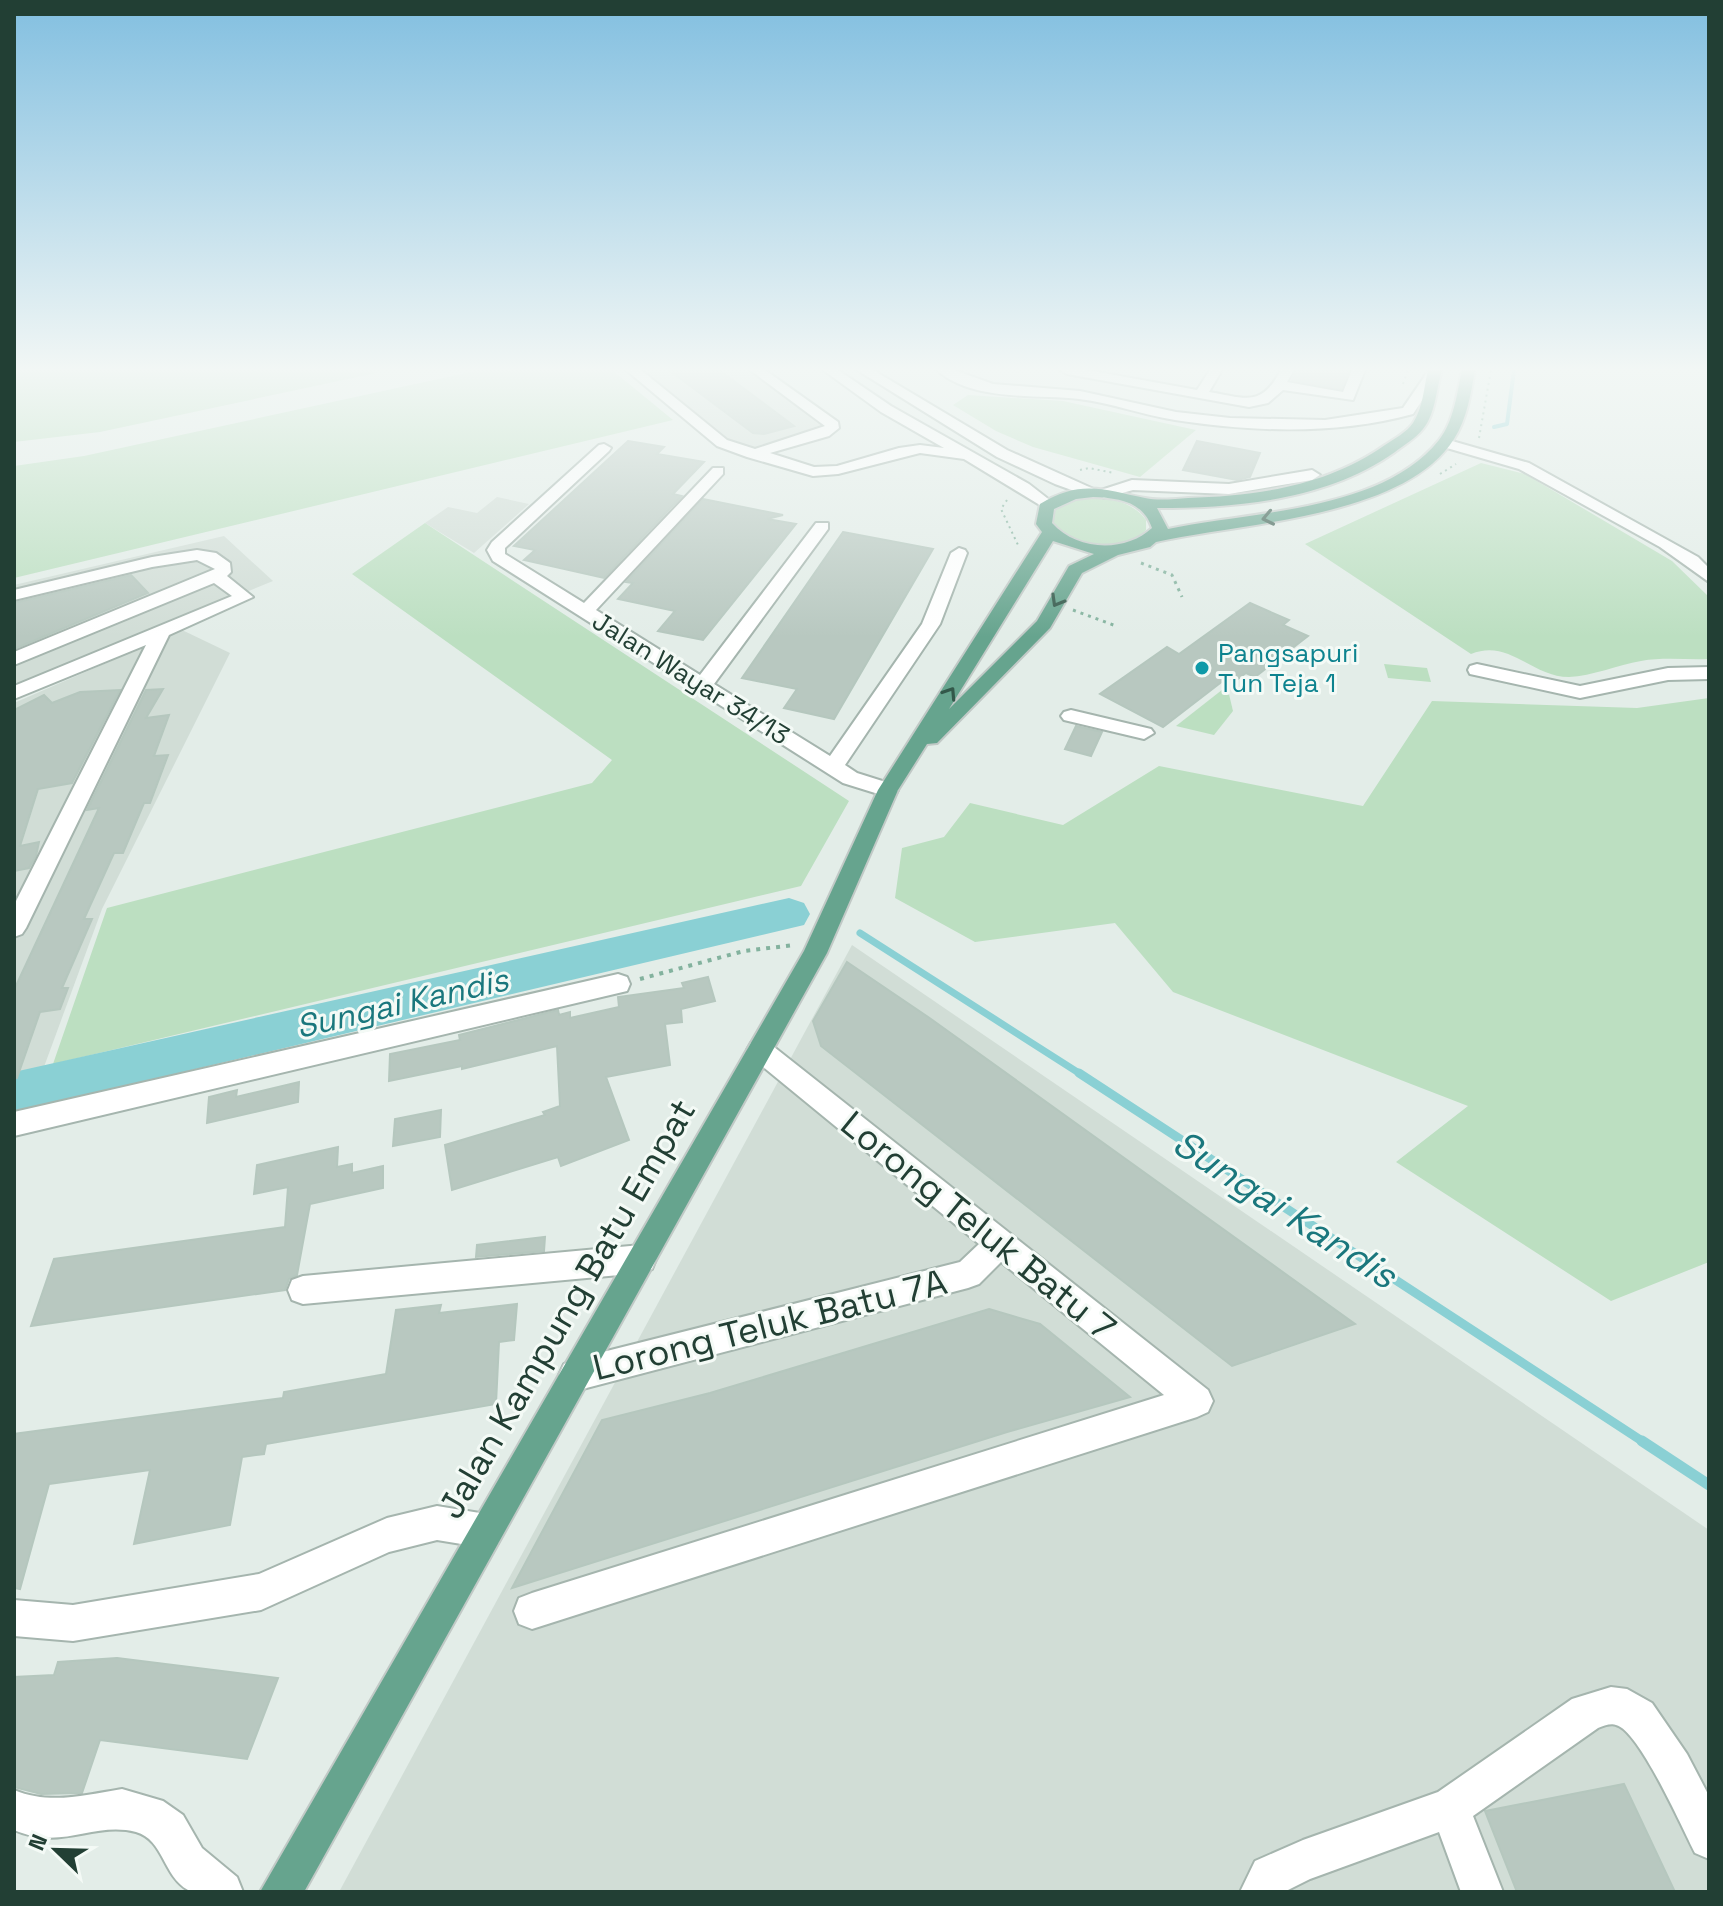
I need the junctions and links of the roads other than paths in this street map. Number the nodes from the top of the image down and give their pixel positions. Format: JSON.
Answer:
{"nodes":[{"id":1,"x":592,"y":459,"type":"edge"},
{"id":2,"x":771,"y":459,"type":"edge"},
{"id":3,"x":874,"y":459,"type":"edge"},
{"id":4,"x":973,"y":459,"type":"edge"},
{"id":5,"x":1014,"y":459,"type":"edge"},
{"id":6,"x":1377,"y":459,"type":"edge"},
{"id":7,"x":1430,"y":459,"type":"edge"},
{"id":8,"x":1500,"y":459,"type":"edge"},
{"id":9,"x":1296,"y":464,"type":"dead end"},
{"id":10,"x":718,"y":471,"type":"dead end"},
{"id":11,"x":1316,"y":478,"type":"junction"},
{"id":12,"x":1098,"y":492,"type":"junction"},
{"id":13,"x":1141,"y":503,"type":"junction"},
{"id":14,"x":1048,"y":505,"type":"junction"},
{"id":15,"x":822,"y":526,"type":"dead end"},
{"id":16,"x":1050,"y":532,"type":"junction"},
{"id":17,"x":1155,"y":537,"type":"junction"},
{"id":18,"x":1113,"y":551,"type":"junction"},
{"id":19,"x":959,"y":553,"type":"dead end"},
{"id":20,"x":216,"y":576,"type":"junction"},
{"id":21,"x":1709,"y":577,"type":"edge"},
{"id":22,"x":14,"y":595,"type":"edge"},
{"id":23,"x":586,"y":611,"type":"junction"},
{"id":24,"x":161,"y":632,"type":"junction"},
{"id":25,"x":14,"y":659,"type":"edge"},
{"id":26,"x":1477,"y":670,"type":"dead end"},
{"id":27,"x":1709,"y":673,"type":"edge"},
{"id":28,"x":703,"y":685,"type":"junction"},
{"id":29,"x":14,"y":693,"type":"edge"},
{"id":30,"x":1071,"y":716,"type":"dead end"},
{"id":31,"x":1144,"y":733,"type":"dead end"},
{"id":32,"x":908,"y":758,"type":"junction"},
{"id":33,"x":833,"y":767,"type":"junction"},
{"id":34,"x":888,"y":790,"type":"junction"},
{"id":35,"x":14,"y":928,"type":"edge"},
{"id":36,"x":618,"y":984,"type":"road end"},
{"id":37,"x":760,"y":1050,"type":"junction"},
{"id":38,"x":14,"y":1124,"type":"edge"},
{"id":39,"x":1001,"y":1243,"type":"junction"},
{"id":40,"x":641,"y":1259,"type":"junction"},
{"id":41,"x":303,"y":1290,"type":"dead end"},
{"id":42,"x":575,"y":1375,"type":"junction"},
{"id":43,"x":486,"y":1531,"type":"junction"},
{"id":44,"x":532,"y":1611,"type":"dead end"},
{"id":45,"x":14,"y":1618,"type":"edge"},
{"id":46,"x":1450,"y":1808,"type":"junction"},
{"id":47,"x":14,"y":1810,"type":"edge"},
{"id":48,"x":1709,"y":1839,"type":"edge"},
{"id":49,"x":222,"y":1892,"type":"edge"},
{"id":50,"x":281,"y":1892,"type":"edge"},
{"id":51,"x":1261,"y":1892,"type":"edge"},
{"id":52,"x":1482,"y":1892,"type":"edge"}],
"edges":[{"from":1,"to":23,"type":"street","name":"Jalan Wayar 34/13"},
{"from":2,"to":3,"type":"street"},
{"from":4,"to":14,"type":"street"},
{"from":5,"to":12,"type":"street"},
{"from":6,"to":11,"type":"main road"},
{"from":7,"to":17,"type":"main road","name":"Jalan Kampung Batu Empat","one_way":true},
{"from":8,"to":21,"type":"street"},
{"from":9,"to":11,"type":"street"},
{"from":10,"to":23,"type":"street"},
{"from":11,"to":12,"type":"street"},
{"from":11,"to":13,"type":"main road"},
{"from":12,"to":13,"type":"main road"},
{"from":12,"to":14,"type":"main road"},
{"from":13,"to":17,"type":"main road"},
{"from":14,"to":16,"type":"main road"},
{"from":15,"to":28,"type":"street"},
{"from":16,"to":18,"type":"main road"},
{"from":32,"to":16,"type":"main road","name":"Jalan Kampung Batu Empat","one_way":true},
{"from":17,"to":18,"type":"main road","name":"Jalan Kampung Batu Empat"},
{"from":18,"to":32,"type":"main road","name":"Jalan Kampung Batu Empat","one_way":true},
{"from":19,"to":33,"type":"street"},
{"from":20,"to":22,"type":"street"},
{"from":20,"to":24,"type":"street"},
{"from":20,"to":25,"type":"street"},
{"from":23,"to":28,"type":"street","name":"Jalan Wayar 34/13"},
{"from":24,"to":29,"type":"street"},
{"from":24,"to":35,"type":"street"},
{"from":26,"to":27,"type":"street"},
{"from":28,"to":33,"type":"street","name":"Jalan Wayar 34/13"},
{"from":30,"to":31,"type":"street"},
{"from":32,"to":34,"type":"main road","name":"Jalan Kampung Batu Empat"},
{"from":33,"to":34,"type":"street","name":"Jalan Wayar 34/13"},
{"from":34,"to":37,"type":"main road","name":"Jalan Kampung Batu Empat"},
{"from":36,"to":38,"type":"street"},
{"from":37,"to":39,"type":"street","name":"Lorong Teluk Batu 7"},
{"from":37,"to":40,"type":"main road","name":"Jalan Kampung Batu Empat"},
{"from":39,"to":42,"type":"street","name":"Lorong Teluk Batu 7A"},
{"from":39,"to":44,"type":"street","name":"Lorong Teluk Batu 7"},
{"from":40,"to":41,"type":"street"},
{"from":40,"to":42,"type":"main road","name":"Jalan Kampung Batu Empat"},
{"from":42,"to":43,"type":"main road","name":"Jalan Kampung Batu Empat"},
{"from":43,"to":45,"type":"street"},
{"from":43,"to":50,"type":"main road","name":"Jalan Kampung Batu Empat"},
{"from":46,"to":48,"type":"street"},
{"from":46,"to":51,"type":"street"},
{"from":46,"to":52,"type":"street"},
{"from":47,"to":49,"type":"street"}]}
